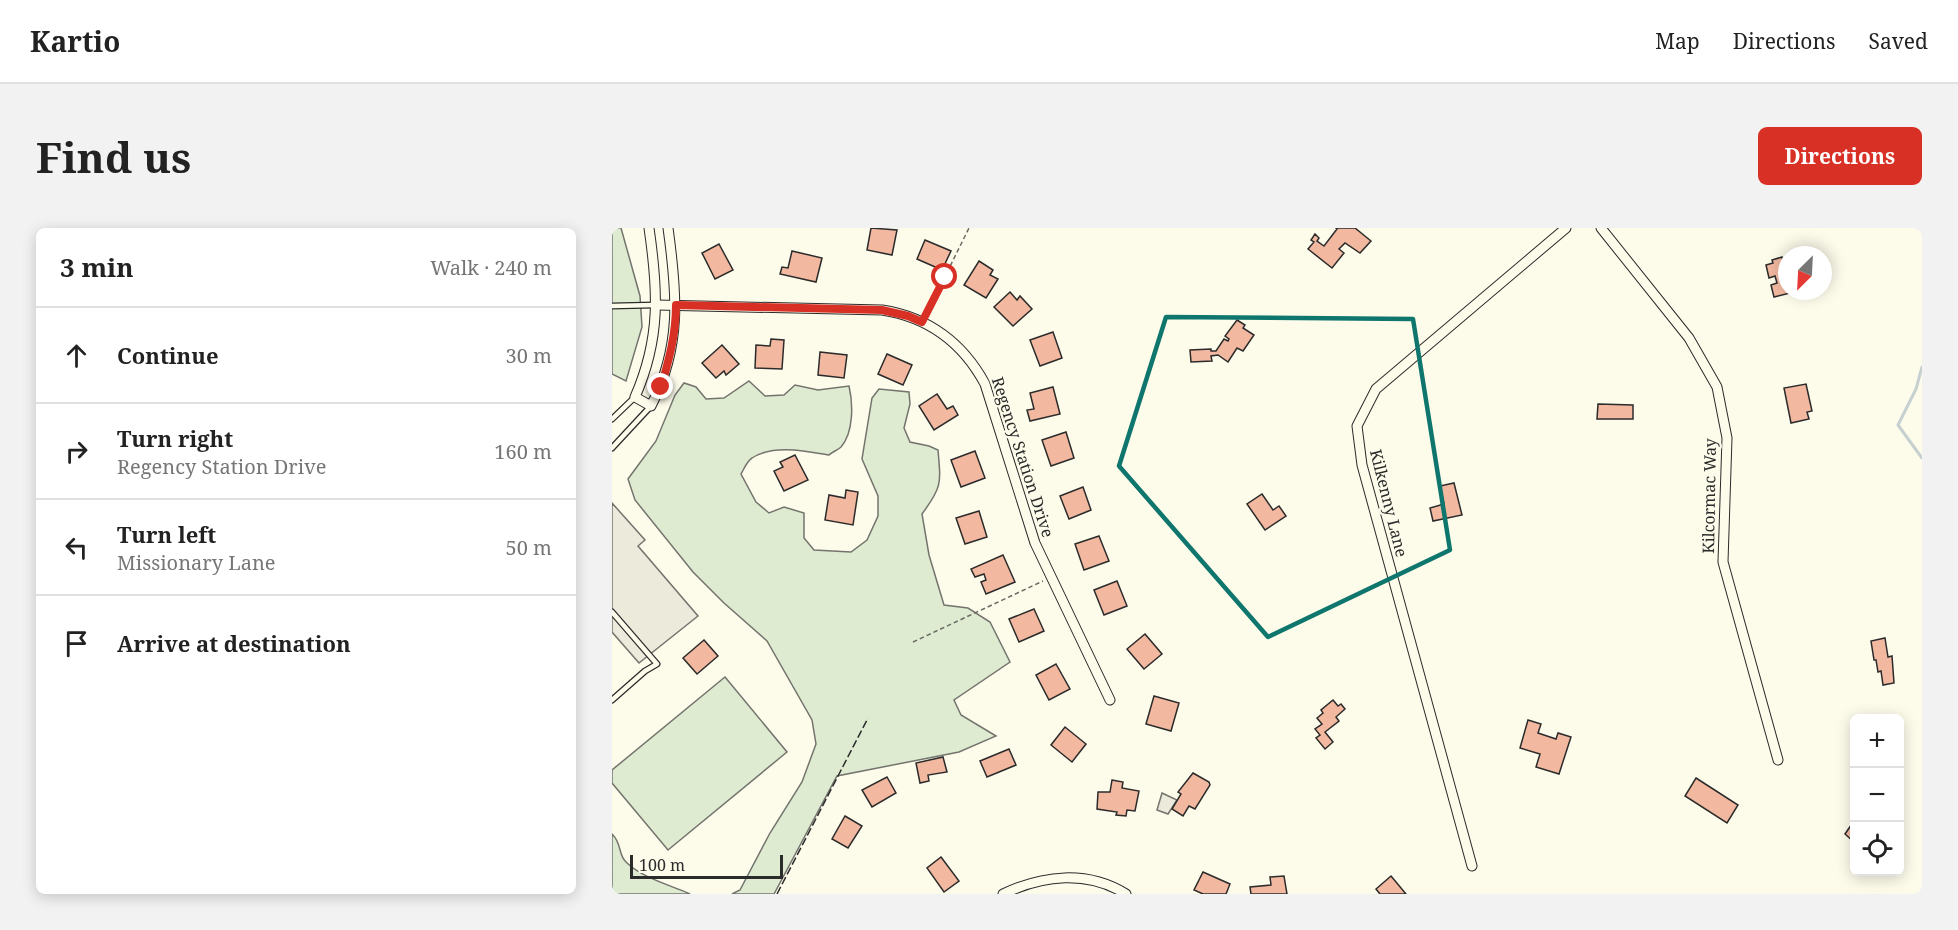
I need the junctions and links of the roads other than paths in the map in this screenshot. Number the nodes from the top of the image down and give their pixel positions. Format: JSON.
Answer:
{"nodes":[{"id":1,"x":649,"y":228,"type":"edge"},
{"id":2,"x":668,"y":228,"type":"edge"},
{"id":3,"x":1566,"y":228,"type":"edge"},
{"id":4,"x":1601,"y":228,"type":"edge"},
{"id":5,"x":657,"y":305,"type":"junction"},
{"id":6,"x":676,"y":305,"type":"junction"},
{"id":7,"x":612,"y":306,"type":"edge"},
{"id":8,"x":635,"y":397,"type":"junction"},
{"id":9,"x":651,"y":406,"type":"junction"},
{"id":10,"x":612,"y":419,"type":"edge"},
{"id":11,"x":612,"y":448,"type":"edge"},
{"id":12,"x":612,"y":612,"type":"edge"},
{"id":13,"x":612,"y":700,"type":"edge"},
{"id":14,"x":1110,"y":700,"type":"dead end"},
{"id":15,"x":1778,"y":760,"type":"dead end"},
{"id":16,"x":1472,"y":866,"type":"dead end"},
{"id":17,"x":1003,"y":894,"type":"edge"},
{"id":18,"x":1126,"y":894,"type":"edge"}],
"edges":[{"from":1,"to":5,"type":"street"},
{"from":2,"to":6,"type":"street"},
{"from":3,"to":16,"type":"street","name":"Kilkenny Lane"},
{"from":4,"to":15,"type":"street","name":"Kilcormac Way"},
{"from":5,"to":6,"type":"street","name":"Regency Station Drive"},
{"from":5,"to":7,"type":"lane"},
{"from":5,"to":8,"type":"street"},
{"from":6,"to":9,"type":"street"},
{"from":6,"to":14,"type":"street","name":"Regency Station Drive"},
{"from":8,"to":9,"type":"street"},
{"from":8,"to":10,"type":"lane"},
{"from":9,"to":11,"type":"lane"},
{"from":12,"to":13,"type":"lane"},
{"from":17,"to":18,"type":"street"}]}
